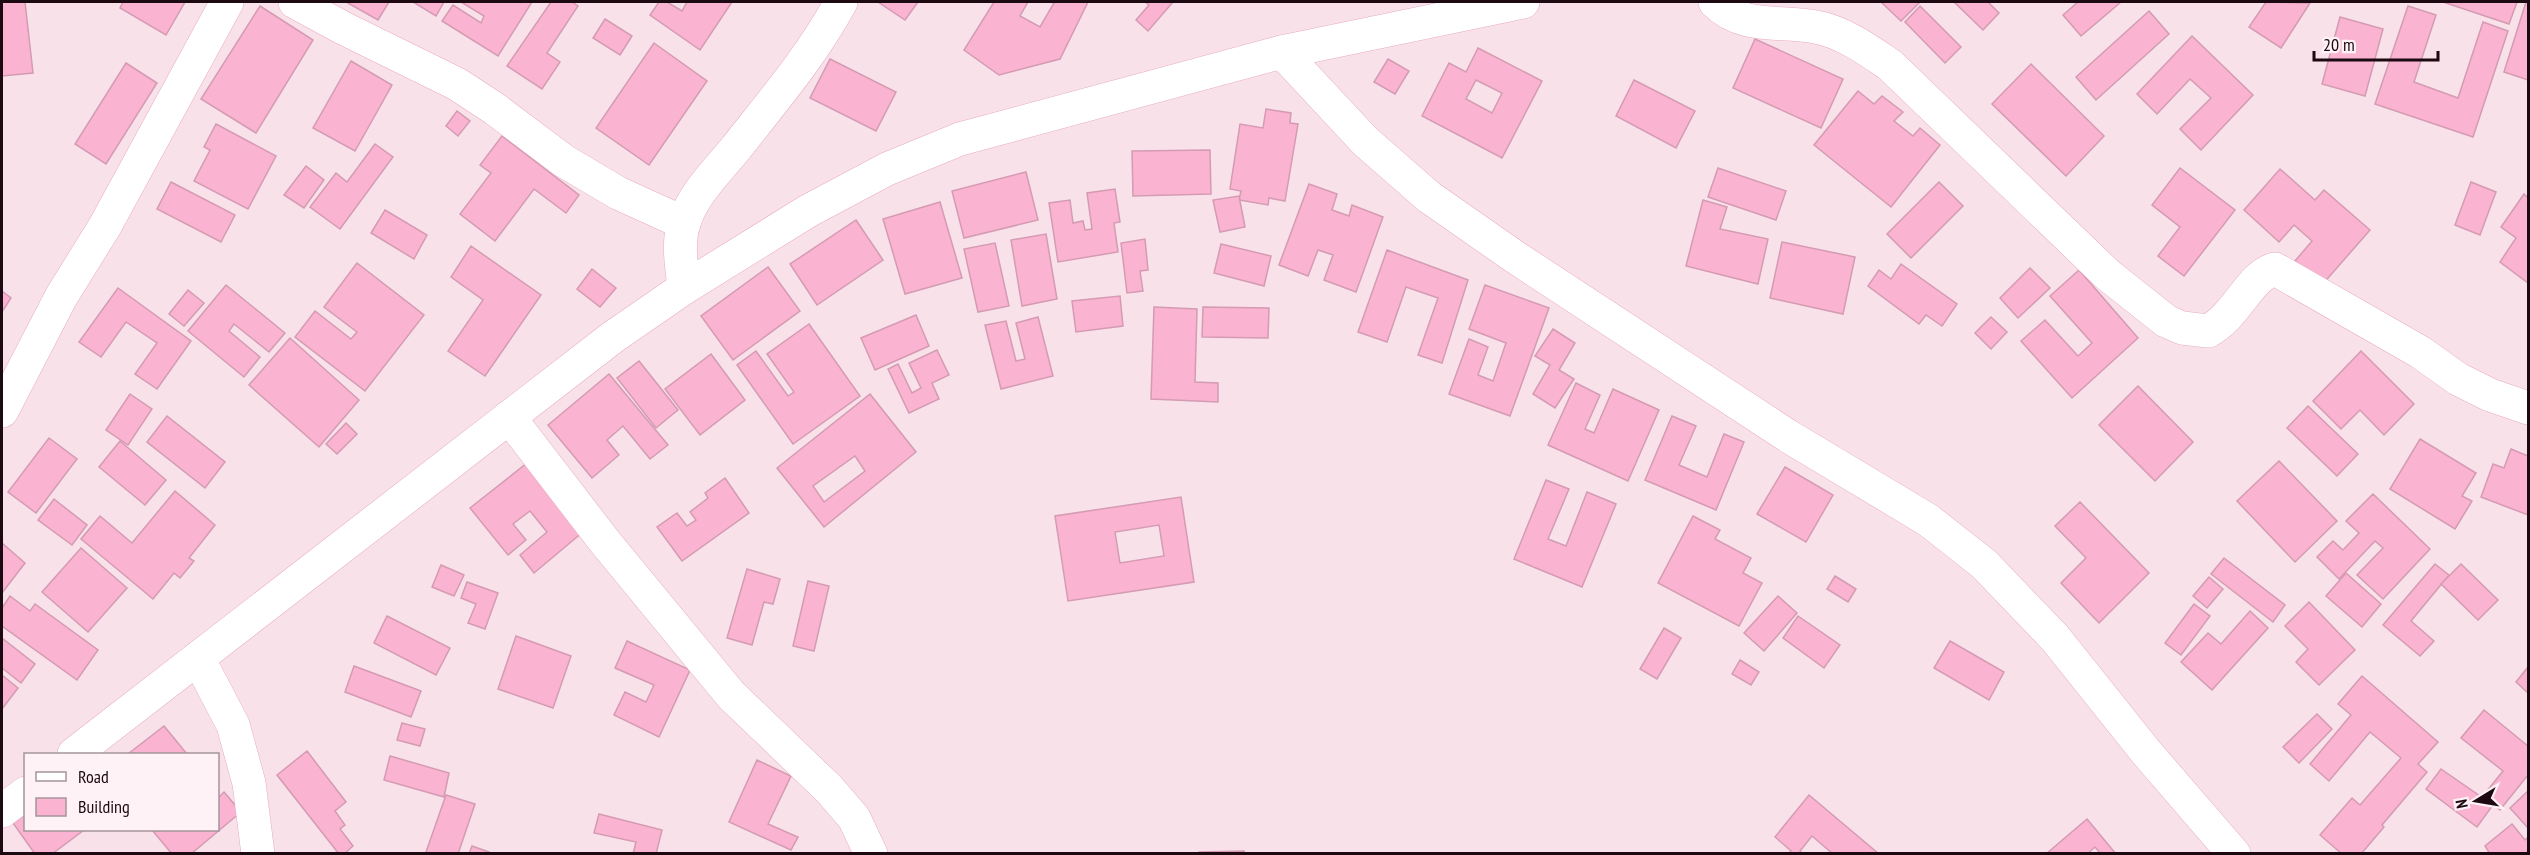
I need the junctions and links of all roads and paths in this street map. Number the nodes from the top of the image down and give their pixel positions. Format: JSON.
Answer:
{"nodes":[{"id":1,"x":227,"y":2,"type":"edge"},
{"id":2,"x":296,"y":2,"type":"edge"},
{"id":3,"x":841,"y":2,"type":"edge"},
{"id":4,"x":1523,"y":2,"type":"edge"},
{"id":5,"x":1715,"y":2,"type":"edge"},
{"id":6,"x":1282,"y":52,"type":"junction"},
{"id":7,"x":684,"y":223,"type":"junction"},
{"id":8,"x":684,"y":288,"type":"junction"},
{"id":9,"x":2529,"y":408,"type":"edge"},
{"id":10,"x":2,"y":411,"type":"edge"},
{"id":11,"x":509,"y":417,"type":"junction"},
{"id":12,"x":198,"y":657,"type":"junction"},
{"id":13,"x":75,"y":753,"type":"edge"},
{"id":14,"x":24,"y":794,"type":"edge"},
{"id":15,"x":2,"y":811,"type":"edge"},
{"id":16,"x":258,"y":854,"type":"edge"},
{"id":17,"x":871,"y":854,"type":"edge"},
{"id":18,"x":2234,"y":854,"type":"edge"}],
"edges":[{"from":1,"to":10,"type":"street"},
{"from":2,"to":7,"type":"street"},
{"from":3,"to":7,"type":"street"},
{"from":4,"to":6,"type":"street"},
{"from":5,"to":9,"type":"street"},
{"from":6,"to":8,"type":"street"},
{"from":6,"to":18,"type":"street"},
{"from":7,"to":8,"type":"street"},
{"from":8,"to":11,"type":"street"},
{"from":11,"to":12,"type":"street"},
{"from":11,"to":17,"type":"street"},
{"from":12,"to":13,"type":"street"},
{"from":12,"to":16,"type":"street"},
{"from":14,"to":15,"type":"street"}]}
